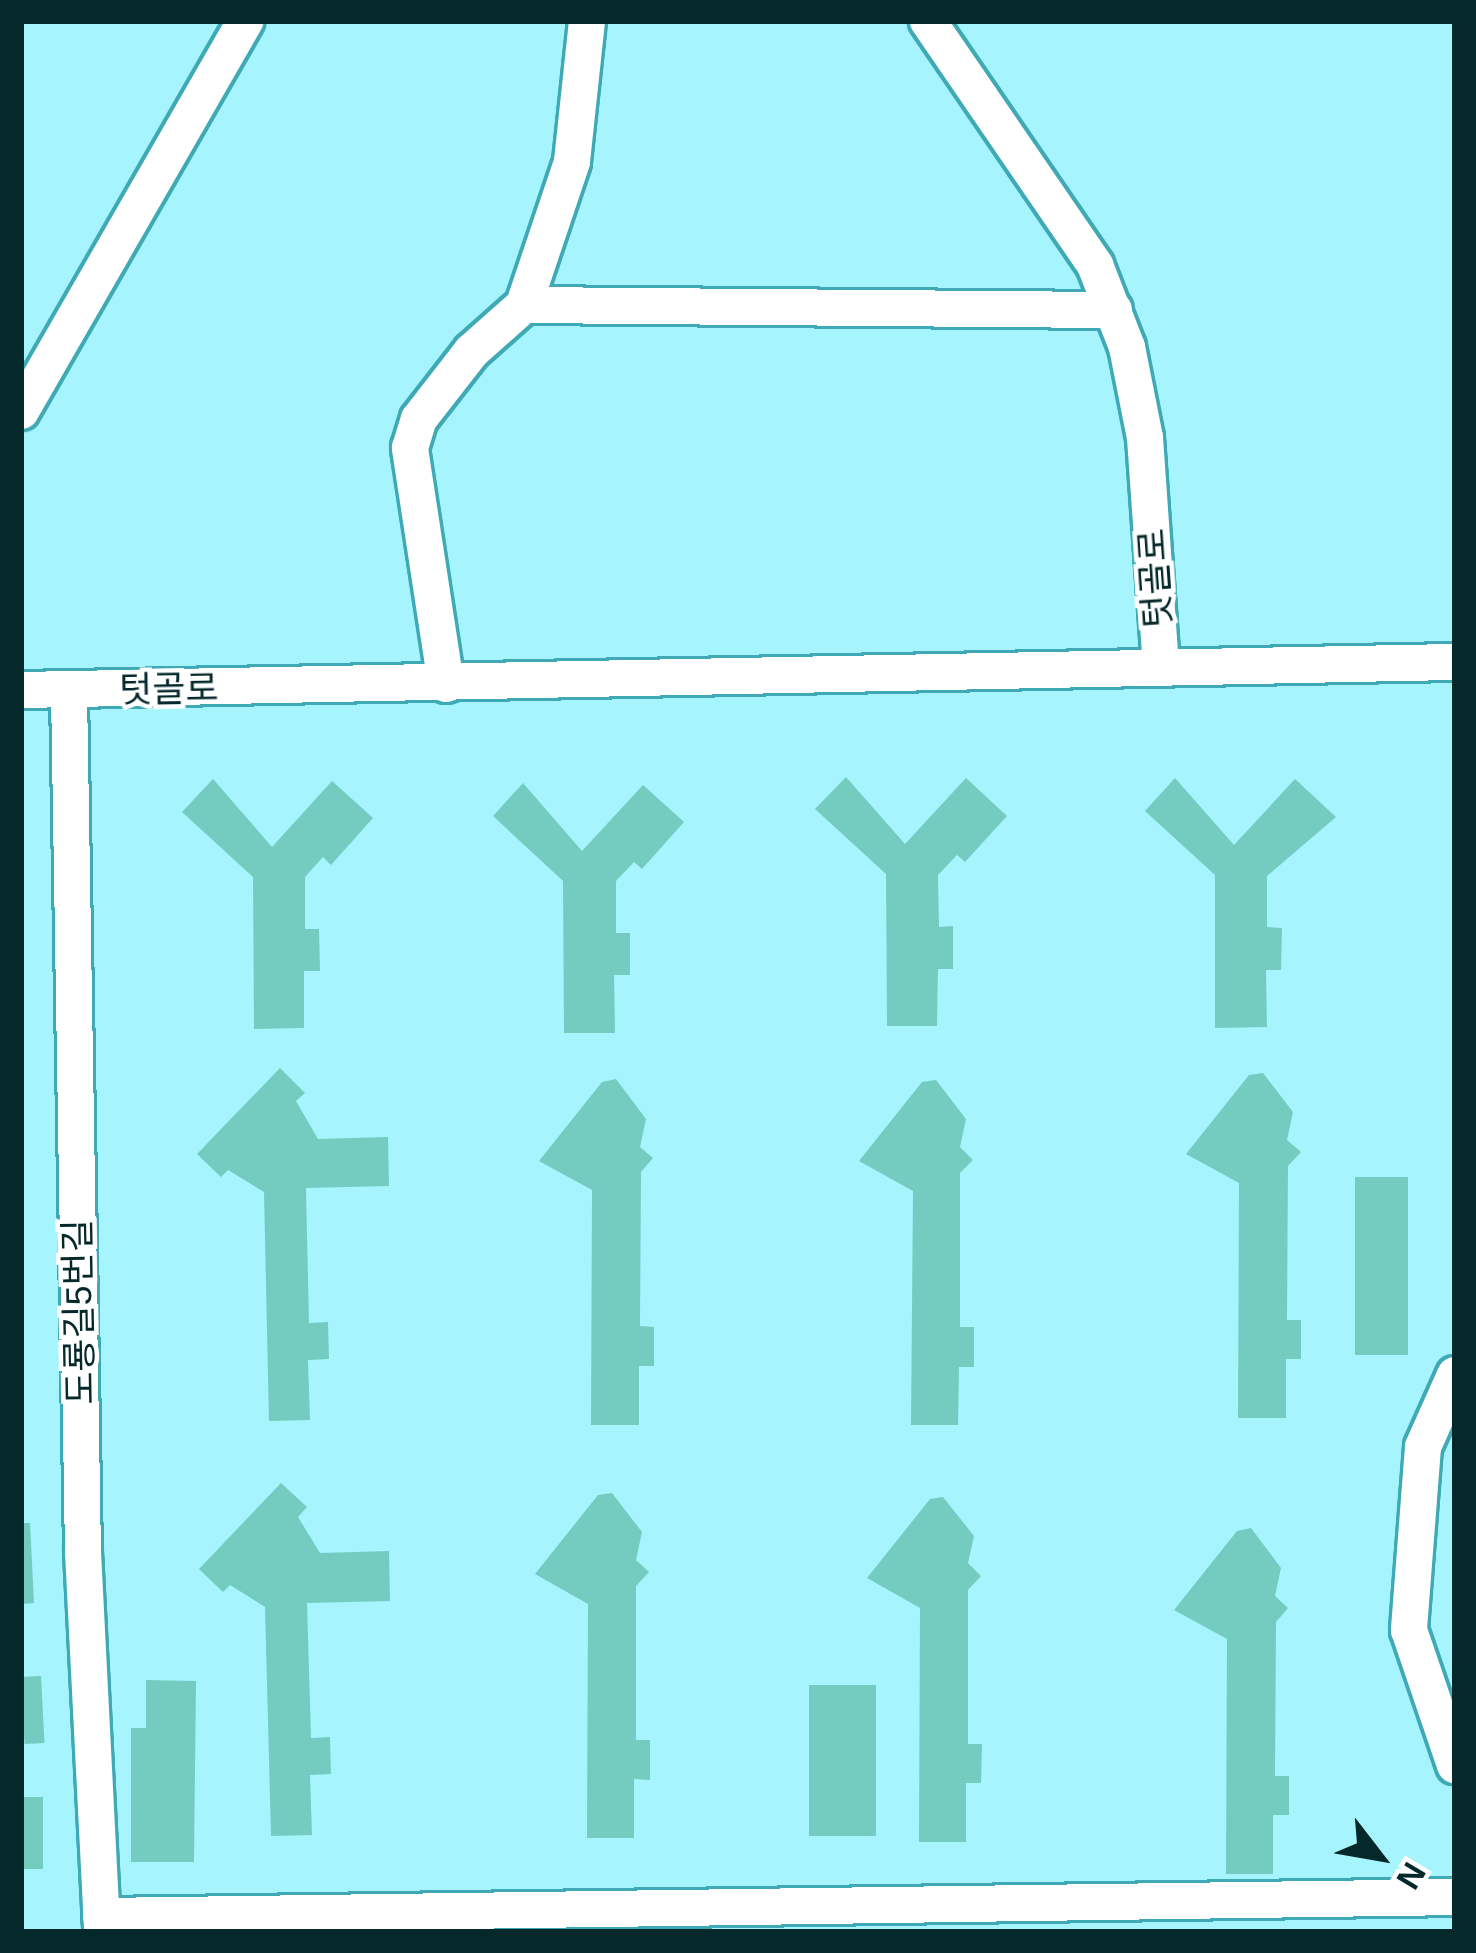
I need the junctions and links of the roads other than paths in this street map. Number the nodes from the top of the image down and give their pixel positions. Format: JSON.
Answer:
{"nodes":[{"id":1,"x":245,"y":21,"type":"edge"},
{"id":2,"x":587,"y":21,"type":"edge"},
{"id":3,"x":928,"y":21,"type":"edge"},
{"id":4,"x":524,"y":305,"type":"junction"},
{"id":5,"x":1114,"y":310,"type":"junction"},
{"id":6,"x":21,"y":411,"type":"edge"},
{"id":7,"x":1455,"y":662,"type":"edge"},
{"id":8,"x":1161,"y":665,"type":"junction"},
{"id":9,"x":446,"y":684,"type":"junction"},
{"id":10,"x":21,"y":690,"type":"edge"},
{"id":11,"x":69,"y":691,"type":"junction"},
{"id":12,"x":1455,"y":1376,"type":"edge"},
{"id":13,"x":1455,"y":1765,"type":"edge"},
{"id":14,"x":1455,"y":1897,"type":"edge"},
{"id":15,"x":102,"y":1924,"type":"edge"}],
"edges":[{"from":1,"to":6,"type":"street"},
{"from":2,"to":4,"type":"street"},
{"from":3,"to":5,"type":"street","name":"텃골로"},
{"from":4,"to":5,"type":"street"},
{"from":4,"to":9,"type":"street"},
{"from":5,"to":8,"type":"street","name":"텃골로"},
{"from":7,"to":8,"type":"street"},
{"from":8,"to":9,"type":"street","name":"텃골로"},
{"from":9,"to":11,"type":"street","name":"텃골로"},
{"from":10,"to":11,"type":"street","name":"텃골로"},
{"from":11,"to":15,"type":"street","name":"도룡길5번길"},
{"from":12,"to":13,"type":"street"},
{"from":14,"to":15,"type":"street"}]}
